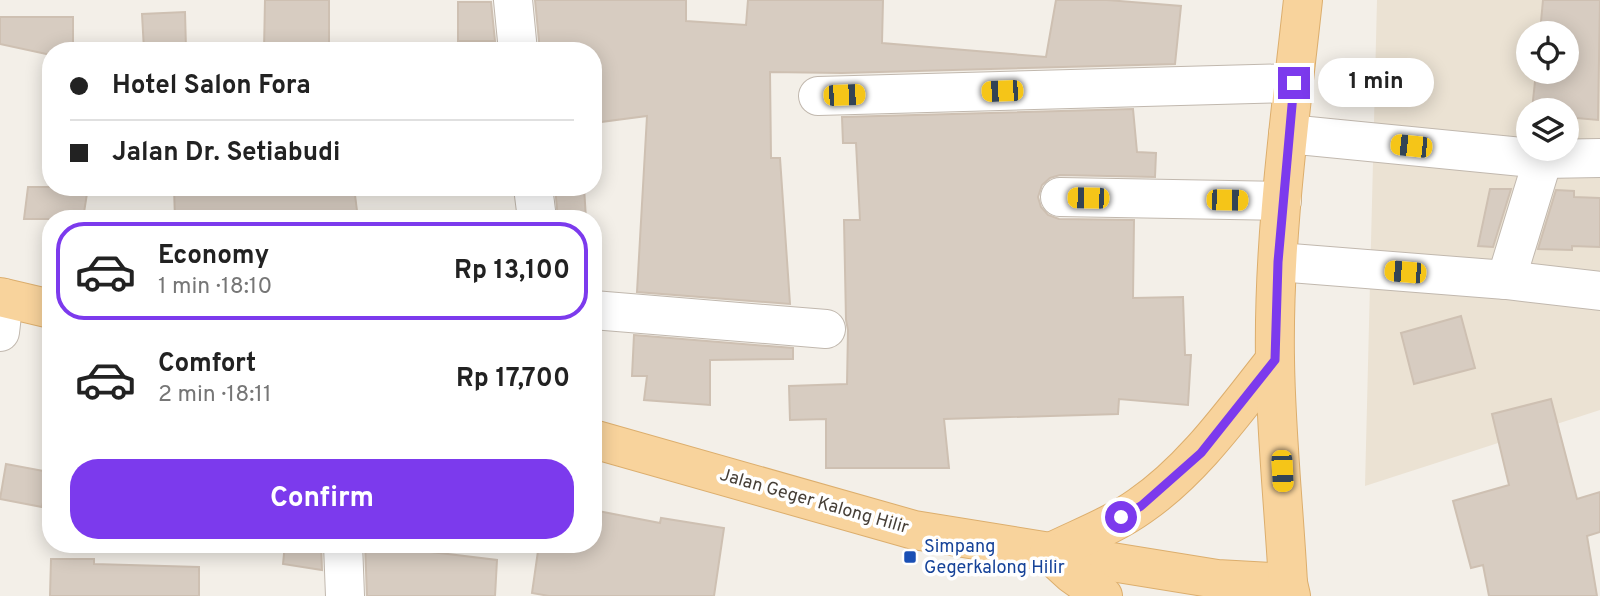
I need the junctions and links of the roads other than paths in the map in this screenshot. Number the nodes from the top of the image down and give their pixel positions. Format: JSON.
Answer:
{"nodes":[{"id":1,"x":513,"y":0,"type":"edge"},
{"id":2,"x":1303,"y":0,"type":"edge"},
{"id":3,"x":518,"y":42,"type":"edge"},
{"id":4,"x":1294,"y":83,"type":"junction"},
{"id":5,"x":818,"y":96,"type":"dead end"},
{"id":6,"x":1288,"y":134,"type":"junction"},
{"id":7,"x":1516,"y":156,"type":"edge"},
{"id":8,"x":1579,"y":158,"type":"edge"},
{"id":9,"x":1600,"y":158,"type":"edge"},
{"id":10,"x":1542,"y":161,"type":"edge"},
{"id":11,"x":1060,"y":197,"type":"dead end"},
{"id":12,"x":1282,"y":201,"type":"junction"},
{"id":13,"x":1278,"y":262,"type":"junction"},
{"id":14,"x":1506,"y":280,"type":"junction"},
{"id":15,"x":1600,"y":291,"type":"edge"},
{"id":16,"x":1,"y":309,"type":"edge"},
{"id":17,"x":42,"y":309,"type":"edge"},
{"id":18,"x":602,"y":311,"type":"edge"},
{"id":19,"x":826,"y":330,"type":"dead end"},
{"id":20,"x":1275,"y":360,"type":"junction"},
{"id":21,"x":602,"y":442,"type":"edge"},
{"id":22,"x":343,"y":553,"type":"edge"},
{"id":23,"x":1072,"y":580,"type":"edge"},
{"id":24,"x":1290,"y":589,"type":"edge"},
{"id":25,"x":345,"y":596,"type":"edge"}],
"edges":[{"from":1,"to":3,"type":"street"},
{"from":2,"to":4,"type":"main road"},
{"from":4,"to":5,"type":"street"},
{"from":4,"to":6,"type":"main road"},
{"from":6,"to":7,"type":"street"},
{"from":6,"to":12,"type":"main road"},
{"from":8,"to":9,"type":"street"},
{"from":10,"to":14,"type":"street"},
{"from":11,"to":12,"type":"street"},
{"from":12,"to":13,"type":"main road"},
{"from":13,"to":14,"type":"street"},
{"from":13,"to":20,"type":"main road"},
{"from":14,"to":15,"type":"street"},
{"from":16,"to":17,"type":"main road"},
{"from":18,"to":19,"type":"street"},
{"from":20,"to":23,"type":"main road"},
{"from":20,"to":24,"type":"main road"},
{"from":21,"to":23,"type":"main road","name":"Jalan Geger Kalong Hilir"},
{"from":22,"to":25,"type":"street"},
{"from":23,"to":24,"type":"main road","name":"Jalan Geger Kalong Hilir"}]}
